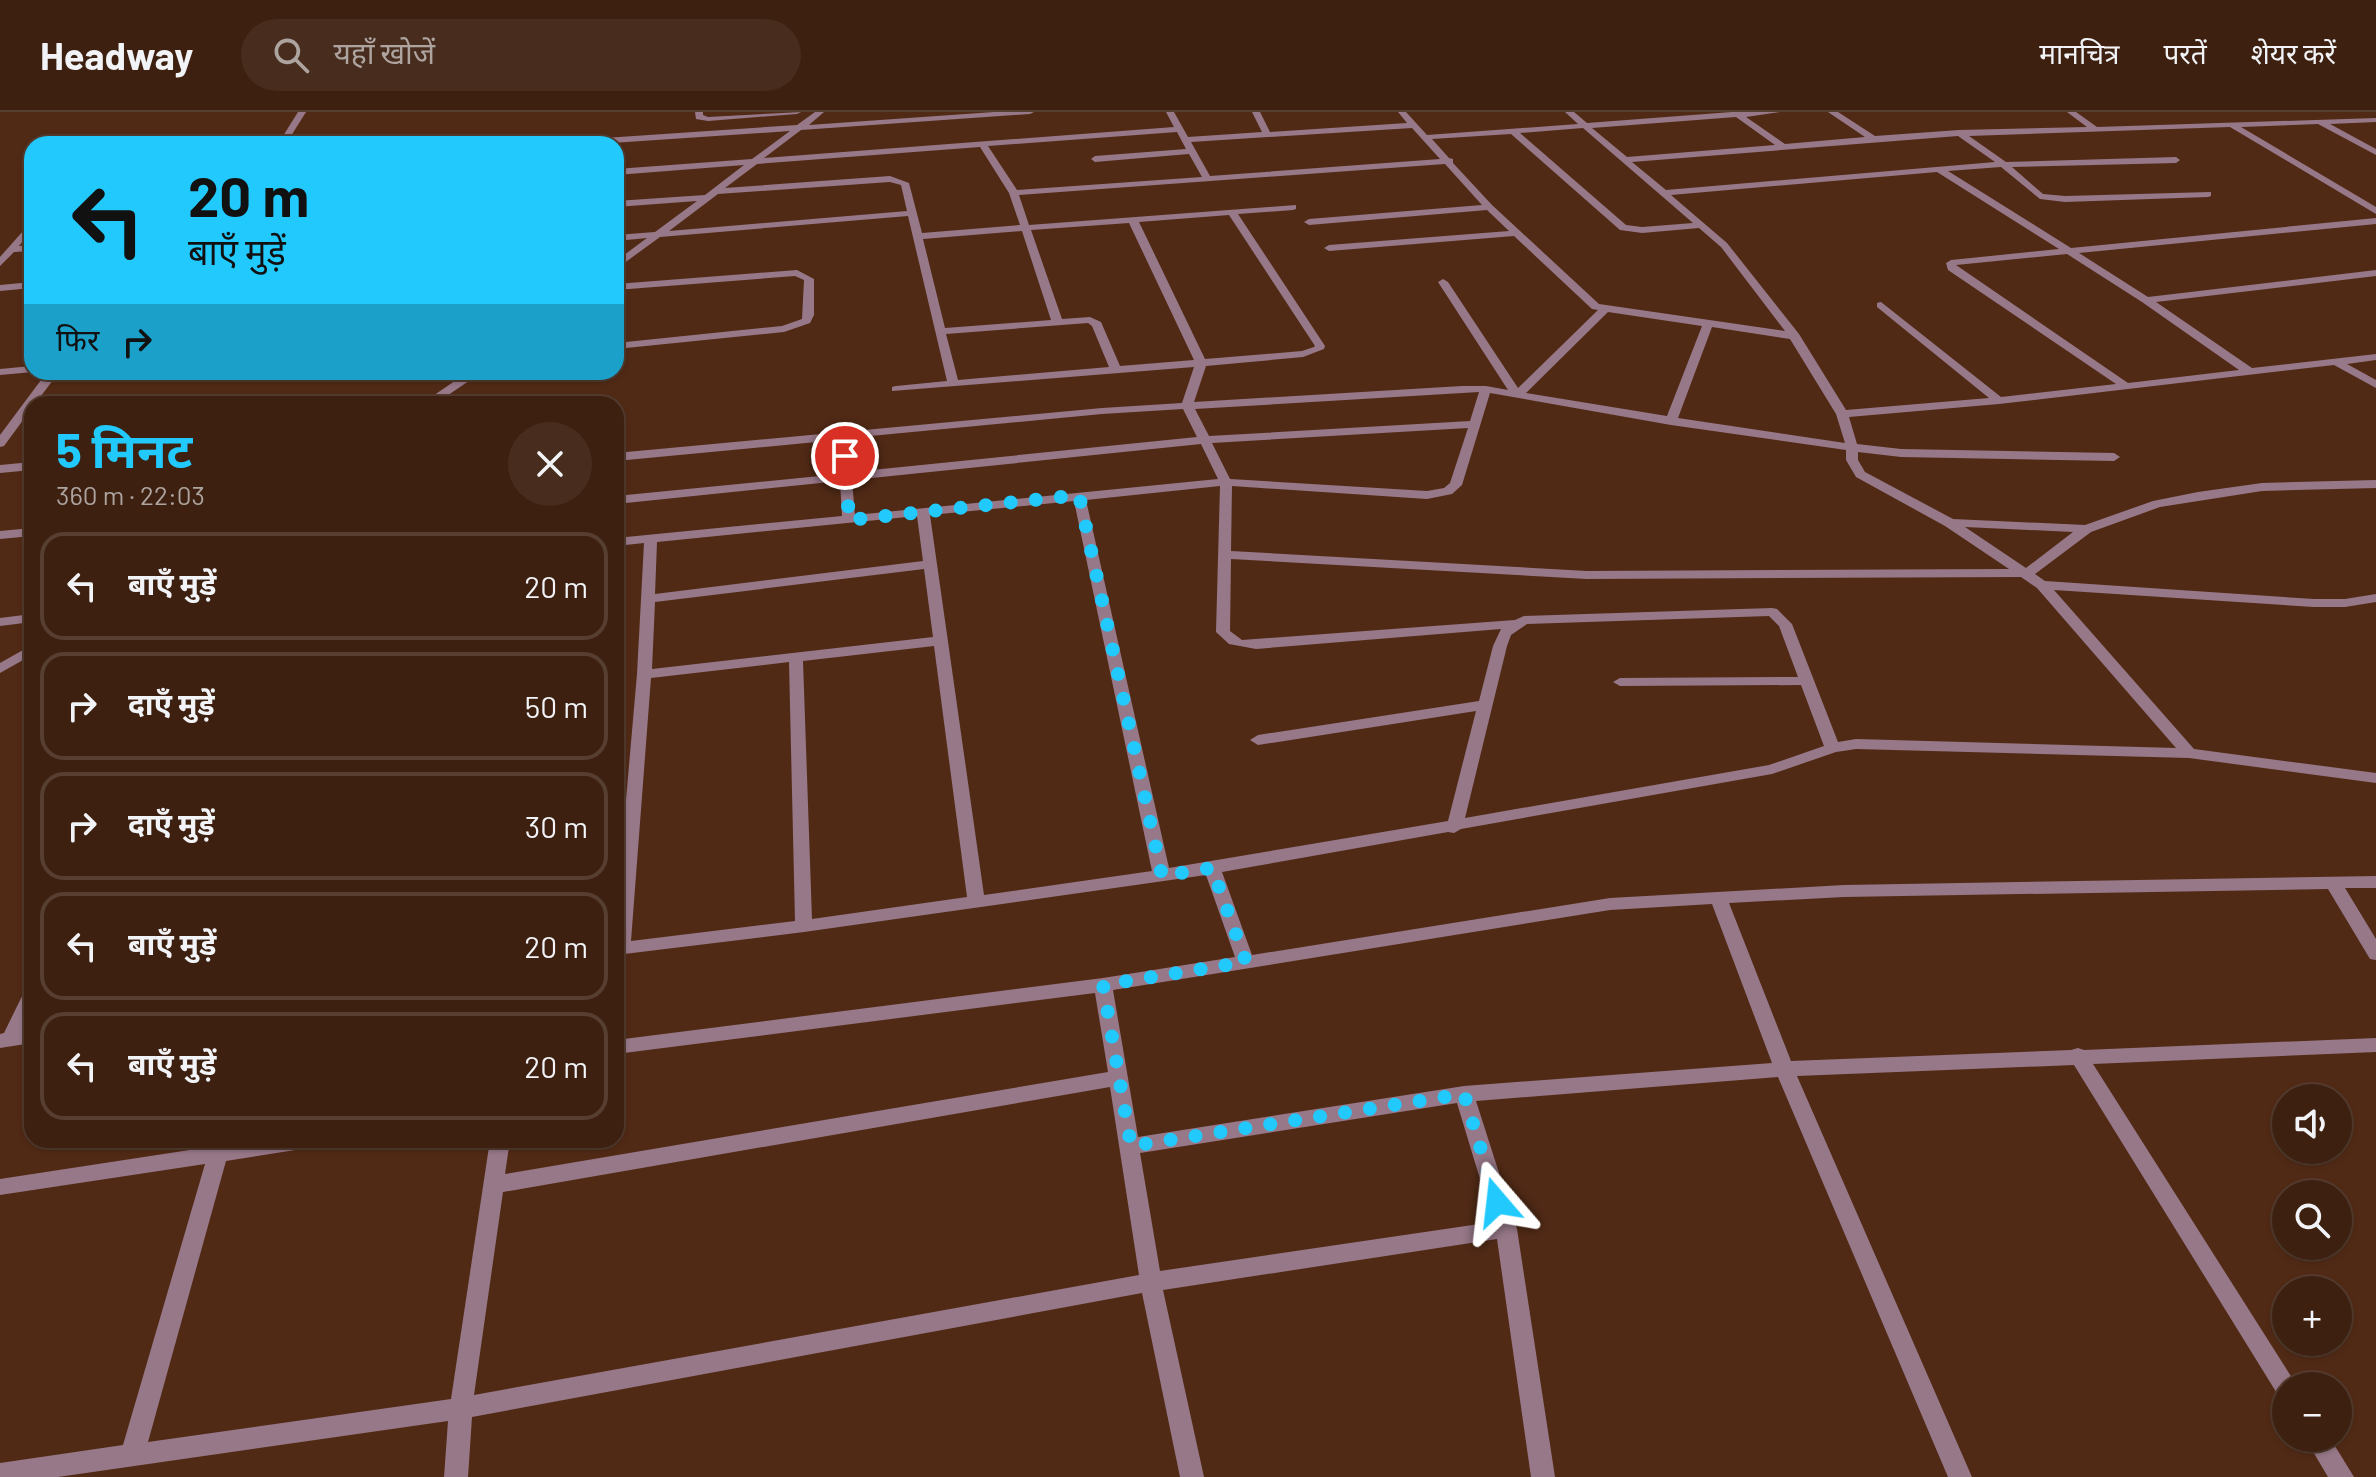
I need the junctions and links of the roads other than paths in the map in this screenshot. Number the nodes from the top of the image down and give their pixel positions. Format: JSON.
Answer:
{"nodes":[{"id":1,"x":302,"y":112,"type":"edge"},
{"id":2,"x":699,"y":112,"type":"edge"},
{"id":3,"x":785,"y":112,"type":"edge"},
{"id":4,"x":797,"y":112,"type":"edge"},
{"id":5,"x":820,"y":112,"type":"edge"},
{"id":6,"x":1030,"y":112,"type":"edge"},
{"id":7,"x":1170,"y":112,"type":"edge"},
{"id":8,"x":1256,"y":112,"type":"edge"},
{"id":9,"x":1402,"y":112,"type":"edge"},
{"id":10,"x":1569,"y":112,"type":"edge"},
{"id":11,"x":1776,"y":112,"type":"edge"},
{"id":12,"x":1832,"y":112,"type":"edge"},
{"id":13,"x":2071,"y":112,"type":"edge"},
{"id":14,"x":1736,"y":114,"type":"edge"},
{"id":15,"x":2185,"y":119,"type":"dead end"},
{"id":16,"x":2376,"y":120,"type":"edge"},
{"id":17,"x":2319,"y":121,"type":"junction"},
{"id":18,"x":2231,"y":124,"type":"junction"},
{"id":19,"x":1413,"y":125,"type":"junction"},
{"id":20,"x":2195,"y":125,"type":"junction"},
{"id":21,"x":803,"y":126,"type":"junction"},
{"id":22,"x":1584,"y":126,"type":"junction"},
{"id":23,"x":2094,"y":128,"type":"junction"},
{"id":24,"x":1180,"y":129,"type":"junction"},
{"id":25,"x":1513,"y":131,"type":"junction"},
{"id":26,"x":1266,"y":133,"type":"junction"},
{"id":27,"x":1959,"y":133,"type":"junction"},
{"id":28,"x":287,"y":136,"type":"edge"},
{"id":29,"x":1078,"y":137,"type":"junction"},
{"id":30,"x":1428,"y":137,"type":"junction"},
{"id":31,"x":624,"y":139,"type":"edge"},
{"id":32,"x":1874,"y":139,"type":"junction"},
{"id":33,"x":1185,"y":140,"type":"junction"},
{"id":34,"x":982,"y":144,"type":"junction"},
{"id":35,"x":1783,"y":146,"type":"junction"},
{"id":36,"x":1191,"y":151,"type":"junction"},
{"id":37,"x":2376,"y":152,"type":"edge"},
{"id":38,"x":1095,"y":159,"type":"junction"},
{"id":39,"x":1625,"y":160,"type":"junction"},
{"id":40,"x":2176,"y":160,"type":"dead end"},
{"id":41,"x":758,"y":161,"type":"junction"},
{"id":42,"x":1450,"y":161,"type":"junction"},
{"id":43,"x":2003,"y":164,"type":"junction"},
{"id":44,"x":1940,"y":170,"type":"junction"},
{"id":45,"x":624,"y":171,"type":"edge"},
{"id":46,"x":1207,"y":178,"type":"junction"},
{"id":47,"x":1114,"y":184,"type":"junction"},
{"id":48,"x":1014,"y":193,"type":"junction"},
{"id":49,"x":1664,"y":193,"type":"junction"},
{"id":50,"x":714,"y":194,"type":"junction"},
{"id":51,"x":2208,"y":194,"type":"dead end"},
{"id":52,"x":624,"y":203,"type":"edge"},
{"id":53,"x":1293,"y":207,"type":"dead end"},
{"id":54,"x":1489,"y":207,"type":"junction"},
{"id":55,"x":2376,"y":211,"type":"edge"},
{"id":56,"x":1232,"y":212,"type":"junction"},
{"id":57,"x":914,"y":213,"type":"junction"},
{"id":58,"x":1132,"y":218,"type":"junction"},
{"id":59,"x":2376,"y":221,"type":"edge"},
{"id":60,"x":1309,"y":222,"type":"dead end"},
{"id":61,"x":1701,"y":225,"type":"junction"},
{"id":62,"x":1024,"y":227,"type":"junction"},
{"id":63,"x":1516,"y":233,"type":"junction"},
{"id":64,"x":24,"y":234,"type":"edge"},
{"id":65,"x":657,"y":234,"type":"junction"},
{"id":66,"x":920,"y":236,"type":"junction"},
{"id":67,"x":624,"y":237,"type":"edge"},
{"id":68,"x":24,"y":248,"type":"edge"},
{"id":69,"x":1329,"y":248,"type":"dead end"},
{"id":70,"x":12,"y":249,"type":"junction"},
{"id":71,"x":2067,"y":250,"type":"junction"},
{"id":72,"x":624,"y":260,"type":"edge"},
{"id":73,"x":0,"y":263,"type":"edge"},
{"id":74,"x":2376,"y":273,"type":"edge"},
{"id":75,"x":1443,"y":282,"type":"dead end"},
{"id":76,"x":24,"y":286,"type":"edge"},
{"id":77,"x":624,"y":286,"type":"edge"},
{"id":78,"x":0,"y":288,"type":"edge"},
{"id":79,"x":2146,"y":300,"type":"junction"},
{"id":80,"x":1881,"y":305,"type":"dead end"},
{"id":81,"x":1605,"y":309,"type":"junction"},
{"id":82,"x":1057,"y":321,"type":"junction"},
{"id":83,"x":1708,"y":325,"type":"junction"},
{"id":84,"x":942,"y":331,"type":"junction"},
{"id":85,"x":1795,"y":336,"type":"junction"},
{"id":86,"x":624,"y":345,"type":"edge"},
{"id":87,"x":2376,"y":357,"type":"edge"},
{"id":88,"x":2336,"y":362,"type":"junction"},
{"id":89,"x":1201,"y":363,"type":"junction"},
{"id":90,"x":1115,"y":369,"type":"junction"},
{"id":91,"x":24,"y":370,"type":"edge"},
{"id":92,"x":0,"y":372,"type":"edge"},
{"id":93,"x":2250,"y":372,"type":"junction"},
{"id":94,"x":464,"y":380,"type":"edge"},
{"id":95,"x":953,"y":384,"type":"junction"},
{"id":96,"x":2376,"y":385,"type":"edge"},
{"id":97,"x":2126,"y":386,"type":"junction"},
{"id":98,"x":896,"y":389,"type":"dead end"},
{"id":99,"x":1486,"y":389,"type":"junction"},
{"id":100,"x":1517,"y":395,"type":"junction"},
{"id":101,"x":439,"y":396,"type":"edge"},
{"id":102,"x":1999,"y":401,"type":"junction"},
{"id":103,"x":1187,"y":405,"type":"junction"},
{"id":104,"x":24,"y":411,"type":"edge"},
{"id":105,"x":1842,"y":414,"type":"junction"},
{"id":106,"x":1671,"y":421,"type":"junction"},
{"id":107,"x":1475,"y":424,"type":"junction"},
{"id":108,"x":843,"y":436,"type":"junction"},
{"id":109,"x":1205,"y":440,"type":"junction"},
{"id":110,"x":0,"y":443,"type":"edge"},
{"id":111,"x":1852,"y":447,"type":"junction"},
{"id":112,"x":624,"y":456,"type":"edge"},
{"id":113,"x":2114,"y":457,"type":"dead end"},
{"id":114,"x":24,"y":467,"type":"edge"},
{"id":115,"x":0,"y":469,"type":"edge"},
{"id":116,"x":847,"y":477,"type":"junction"},
{"id":117,"x":1226,"y":482,"type":"junction"},
{"id":118,"x":2376,"y":484,"type":"edge"},
{"id":119,"x":1079,"y":495,"type":"junction"},
{"id":120,"x":624,"y":499,"type":"edge"},
{"id":121,"x":923,"y":511,"type":"junction"},
{"id":122,"x":849,"y":520,"type":"junction"},
{"id":123,"x":1950,"y":523,"type":"junction"},
{"id":124,"x":2086,"y":529,"type":"junction"},
{"id":125,"x":24,"y":533,"type":"edge"},
{"id":126,"x":0,"y":535,"type":"edge"},
{"id":127,"x":651,"y":538,"type":"junction"},
{"id":128,"x":624,"y":541,"type":"edge"},
{"id":129,"x":1226,"y":555,"type":"junction"},
{"id":130,"x":930,"y":564,"type":"junction"},
{"id":131,"x":2028,"y":573,"type":"junction"},
{"id":132,"x":2042,"y":585,"type":"junction"},
{"id":133,"x":2376,"y":598,"type":"edge"},
{"id":134,"x":648,"y":599,"type":"junction"},
{"id":135,"x":24,"y":619,"type":"edge"},
{"id":136,"x":0,"y":622,"type":"edge"},
{"id":137,"x":1514,"y":624,"type":"junction"},
{"id":138,"x":939,"y":641,"type":"junction"},
{"id":139,"x":24,"y":654,"type":"edge"},
{"id":140,"x":796,"y":658,"type":"junction"},
{"id":141,"x":0,"y":669,"type":"edge"},
{"id":142,"x":644,"y":674,"type":"junction"},
{"id":143,"x":1807,"y":681,"type":"junction"},
{"id":144,"x":1620,"y":682,"type":"dead end"},
{"id":145,"x":1485,"y":705,"type":"junction"},
{"id":146,"x":1258,"y":740,"type":"dead end"},
{"id":147,"x":1833,"y":748,"type":"junction"},
{"id":148,"x":2189,"y":753,"type":"junction"},
{"id":149,"x":2376,"y":778,"type":"edge"},
{"id":150,"x":1454,"y":828,"type":"junction"},
{"id":151,"x":1212,"y":868,"type":"junction"},
{"id":152,"x":1162,"y":876,"type":"junction"},
{"id":153,"x":2333,"y":882,"type":"junction"},
{"id":154,"x":2376,"y":882,"type":"edge"},
{"id":155,"x":624,"y":893,"type":"edge"},
{"id":156,"x":1719,"y":899,"type":"junction"},
{"id":157,"x":976,"y":902,"type":"junction"},
{"id":158,"x":804,"y":926,"type":"junction"},
{"id":159,"x":624,"y":947,"type":"edge"},
{"id":160,"x":2376,"y":954,"type":"edge"},
{"id":161,"x":1246,"y":962,"type":"junction"},
{"id":162,"x":1103,"y":985,"type":"junction"},
{"id":163,"x":24,"y":1007,"type":"edge"},
{"id":164,"x":6,"y":1040,"type":"edge"},
{"id":165,"x":2376,"y":1045,"type":"edge"},
{"id":166,"x":624,"y":1046,"type":"edge"},
{"id":167,"x":2078,"y":1055,"type":"junction"},
{"id":168,"x":1784,"y":1069,"type":"junction"},
{"id":169,"x":1119,"y":1078,"type":"junction"},
{"id":170,"x":1464,"y":1094,"type":"junction"},
{"id":171,"x":1131,"y":1146,"type":"junction"},
{"id":172,"x":257,"y":1148,"type":"edge"},
{"id":173,"x":499,"y":1148,"type":"edge"},
{"id":174,"x":218,"y":1154,"type":"junction"},
{"id":175,"x":492,"y":1185,"type":"junction"},
{"id":176,"x":0,"y":1187,"type":"edge"},
{"id":177,"x":1506,"y":1229,"type":"junction"},
{"id":178,"x":1151,"y":1282,"type":"junction"},
{"id":179,"x":2276,"y":1372,"type":"edge"},
{"id":180,"x":461,"y":1408,"type":"junction"},
{"id":181,"x":2326,"y":1452,"type":"edge"},
{"id":182,"x":132,"y":1455,"type":"junction"},
{"id":183,"x":0,"y":1474,"type":"edge"},
{"id":184,"x":456,"y":1477,"type":"edge"},
{"id":185,"x":1192,"y":1477,"type":"edge"},
{"id":186,"x":1543,"y":1477,"type":"edge"},
{"id":187,"x":1960,"y":1477,"type":"edge"},
{"id":188,"x":2342,"y":1477,"type":"edge"}],
"edges":[{"from":1,"to":28,"type":"street"},
{"from":2,"to":3,"type":"street"},
{"from":3,"to":4,"type":"street"},
{"from":5,"to":21,"type":"street"},
{"from":6,"to":21,"type":"street"},
{"from":7,"to":24,"type":"street"},
{"from":8,"to":26,"type":"street"},
{"from":9,"to":19,"type":"street"},
{"from":10,"to":22,"type":"street"},
{"from":11,"to":14,"type":"street"},
{"from":12,"to":32,"type":"street"},
{"from":13,"to":23,"type":"street"},
{"from":14,"to":22,"type":"street"},
{"from":14,"to":35,"type":"street"},
{"from":15,"to":20,"type":"street"},
{"from":16,"to":17,"type":"street"},
{"from":17,"to":18,"type":"street"},
{"from":17,"to":37,"type":"street"},
{"from":18,"to":20,"type":"street"},
{"from":18,"to":55,"type":"street"},
{"from":19,"to":26,"type":"street"},
{"from":19,"to":30,"type":"street"},
{"from":20,"to":23,"type":"street"},
{"from":21,"to":31,"type":"street"},
{"from":21,"to":41,"type":"street"},
{"from":22,"to":25,"type":"street"},
{"from":22,"to":39,"type":"street"},
{"from":23,"to":27,"type":"street"},
{"from":24,"to":29,"type":"street"},
{"from":24,"to":33,"type":"street"},
{"from":25,"to":30,"type":"street"},
{"from":25,"to":61,"type":"street"},
{"from":26,"to":33,"type":"street"},
{"from":27,"to":32,"type":"street"},
{"from":27,"to":43,"type":"street"},
{"from":29,"to":34,"type":"street"},
{"from":29,"to":38,"type":"street"},
{"from":30,"to":42,"type":"street"},
{"from":32,"to":35,"type":"street"},
{"from":33,"to":36,"type":"street"},
{"from":34,"to":41,"type":"street"},
{"from":34,"to":48,"type":"street"},
{"from":35,"to":39,"type":"street"},
{"from":36,"to":38,"type":"street"},
{"from":36,"to":46,"type":"street"},
{"from":38,"to":47,"type":"street"},
{"from":39,"to":49,"type":"street"},
{"from":40,"to":43,"type":"street"},
{"from":41,"to":45,"type":"street"},
{"from":41,"to":50,"type":"street"},
{"from":42,"to":46,"type":"street"},
{"from":42,"to":54,"type":"street"},
{"from":43,"to":44,"type":"street"},
{"from":43,"to":51,"type":"street"},
{"from":44,"to":49,"type":"street"},
{"from":44,"to":71,"type":"street"},
{"from":46,"to":47,"type":"street"},
{"from":47,"to":48,"type":"street"},
{"from":48,"to":62,"type":"street"},
{"from":49,"to":61,"type":"street"},
{"from":50,"to":52,"type":"street"},
{"from":50,"to":57,"type":"street"},
{"from":50,"to":65,"type":"street"},
{"from":53,"to":56,"type":"street"},
{"from":54,"to":60,"type":"street"},
{"from":54,"to":63,"type":"street"},
{"from":56,"to":58,"type":"street"},
{"from":56,"to":89,"type":"street"},
{"from":57,"to":65,"type":"street"},
{"from":57,"to":66,"type":"street"},
{"from":58,"to":62,"type":"street"},
{"from":58,"to":89,"type":"street"},
{"from":59,"to":71,"type":"street"},
{"from":61,"to":85,"type":"street"},
{"from":62,"to":66,"type":"street"},
{"from":62,"to":82,"type":"street"},
{"from":63,"to":69,"type":"street"},
{"from":63,"to":81,"type":"street"},
{"from":64,"to":70,"type":"street"},
{"from":65,"to":67,"type":"street"},
{"from":65,"to":72,"type":"street"},
{"from":66,"to":84,"type":"street"},
{"from":68,"to":70,"type":"street"},
{"from":70,"to":73,"type":"street"},
{"from":71,"to":79,"type":"street"},
{"from":71,"to":97,"type":"street"},
{"from":74,"to":79,"type":"street"},
{"from":75,"to":100,"type":"street"},
{"from":76,"to":78,"type":"street"},
{"from":77,"to":86,"type":"street"},
{"from":79,"to":93,"type":"street"},
{"from":80,"to":102,"type":"street"},
{"from":81,"to":83,"type":"street"},
{"from":81,"to":100,"type":"street"},
{"from":82,"to":84,"type":"street"},
{"from":82,"to":90,"type":"street"},
{"from":83,"to":85,"type":"street"},
{"from":83,"to":106,"type":"street"},
{"from":84,"to":95,"type":"street"},
{"from":85,"to":105,"type":"street"},
{"from":87,"to":88,"type":"street"},
{"from":88,"to":93,"type":"street"},
{"from":88,"to":96,"type":"street"},
{"from":89,"to":90,"type":"street"},
{"from":89,"to":103,"type":"street"},
{"from":90,"to":95,"type":"street"},
{"from":91,"to":92,"type":"street"},
{"from":93,"to":97,"type":"street"},
{"from":94,"to":101,"type":"street"},
{"from":95,"to":98,"type":"street"},
{"from":97,"to":102,"type":"street"},
{"from":99,"to":100,"type":"street"},
{"from":99,"to":103,"type":"street"},
{"from":99,"to":107,"type":"street"},
{"from":100,"to":106,"type":"street"},
{"from":102,"to":105,"type":"street"},
{"from":103,"to":108,"type":"street"},
{"from":103,"to":109,"type":"street"},
{"from":104,"to":110,"type":"street"},
{"from":105,"to":111,"type":"street"},
{"from":106,"to":111,"type":"street"},
{"from":107,"to":109,"type":"street"},
{"from":107,"to":117,"type":"street"},
{"from":108,"to":112,"type":"street"},
{"from":108,"to":116,"type":"street"},
{"from":109,"to":116,"type":"street"},
{"from":109,"to":117,"type":"street"},
{"from":111,"to":113,"type":"street"},
{"from":111,"to":123,"type":"street"},
{"from":114,"to":115,"type":"street"},
{"from":116,"to":120,"type":"street"},
{"from":116,"to":122,"type":"street"},
{"from":117,"to":119,"type":"street"},
{"from":117,"to":129,"type":"street"},
{"from":118,"to":124,"type":"street"},
{"from":119,"to":121,"type":"street"},
{"from":119,"to":152,"type":"street"},
{"from":121,"to":122,"type":"street"},
{"from":121,"to":130,"type":"street"},
{"from":122,"to":127,"type":"street"},
{"from":123,"to":124,"type":"street"},
{"from":123,"to":131,"type":"street"},
{"from":124,"to":131,"type":"street"},
{"from":125,"to":126,"type":"street"},
{"from":127,"to":128,"type":"street"},
{"from":127,"to":134,"type":"street"},
{"from":129,"to":131,"type":"street"},
{"from":129,"to":137,"type":"street"},
{"from":130,"to":134,"type":"street"},
{"from":130,"to":138,"type":"street"},
{"from":131,"to":132,"type":"street"},
{"from":132,"to":133,"type":"street"},
{"from":132,"to":148,"type":"street"},
{"from":134,"to":142,"type":"street"},
{"from":135,"to":136,"type":"street"},
{"from":137,"to":143,"type":"street"},
{"from":137,"to":145,"type":"street"},
{"from":138,"to":140,"type":"street"},
{"from":138,"to":157,"type":"street"},
{"from":139,"to":141,"type":"street"},
{"from":140,"to":142,"type":"street"},
{"from":140,"to":158,"type":"street"},
{"from":142,"to":155,"type":"street"},
{"from":143,"to":144,"type":"street"},
{"from":143,"to":147,"type":"street"},
{"from":145,"to":146,"type":"street"},
{"from":145,"to":150,"type":"street"},
{"from":147,"to":148,"type":"street"},
{"from":147,"to":150,"type":"street"},
{"from":148,"to":149,"type":"street"},
{"from":150,"to":151,"type":"street"},
{"from":151,"to":152,"type":"street"},
{"from":151,"to":161,"type":"street"},
{"from":152,"to":157,"type":"street"},
{"from":153,"to":154,"type":"street"},
{"from":153,"to":156,"type":"street"},
{"from":153,"to":160,"type":"street"},
{"from":156,"to":161,"type":"street"},
{"from":156,"to":168,"type":"street"},
{"from":157,"to":158,"type":"street"},
{"from":158,"to":159,"type":"street"},
{"from":161,"to":162,"type":"street"},
{"from":162,"to":166,"type":"street"},
{"from":162,"to":169,"type":"street"},
{"from":163,"to":164,"type":"street"},
{"from":165,"to":167,"type":"street"},
{"from":167,"to":168,"type":"street"},
{"from":167,"to":179,"type":"street"},
{"from":168,"to":170,"type":"street"},
{"from":168,"to":187,"type":"street"},
{"from":169,"to":171,"type":"street"},
{"from":169,"to":175,"type":"street"},
{"from":170,"to":171,"type":"street"},
{"from":170,"to":177,"type":"street"},
{"from":171,"to":178,"type":"street"},
{"from":172,"to":174,"type":"street"},
{"from":173,"to":175,"type":"street"},
{"from":174,"to":176,"type":"street"},
{"from":174,"to":182,"type":"street"},
{"from":175,"to":180,"type":"street"},
{"from":177,"to":178,"type":"street"},
{"from":177,"to":186,"type":"street"},
{"from":178,"to":180,"type":"street"},
{"from":178,"to":185,"type":"street"},
{"from":180,"to":182,"type":"street"},
{"from":180,"to":184,"type":"street"},
{"from":181,"to":188,"type":"street"},
{"from":182,"to":183,"type":"street"}]}
